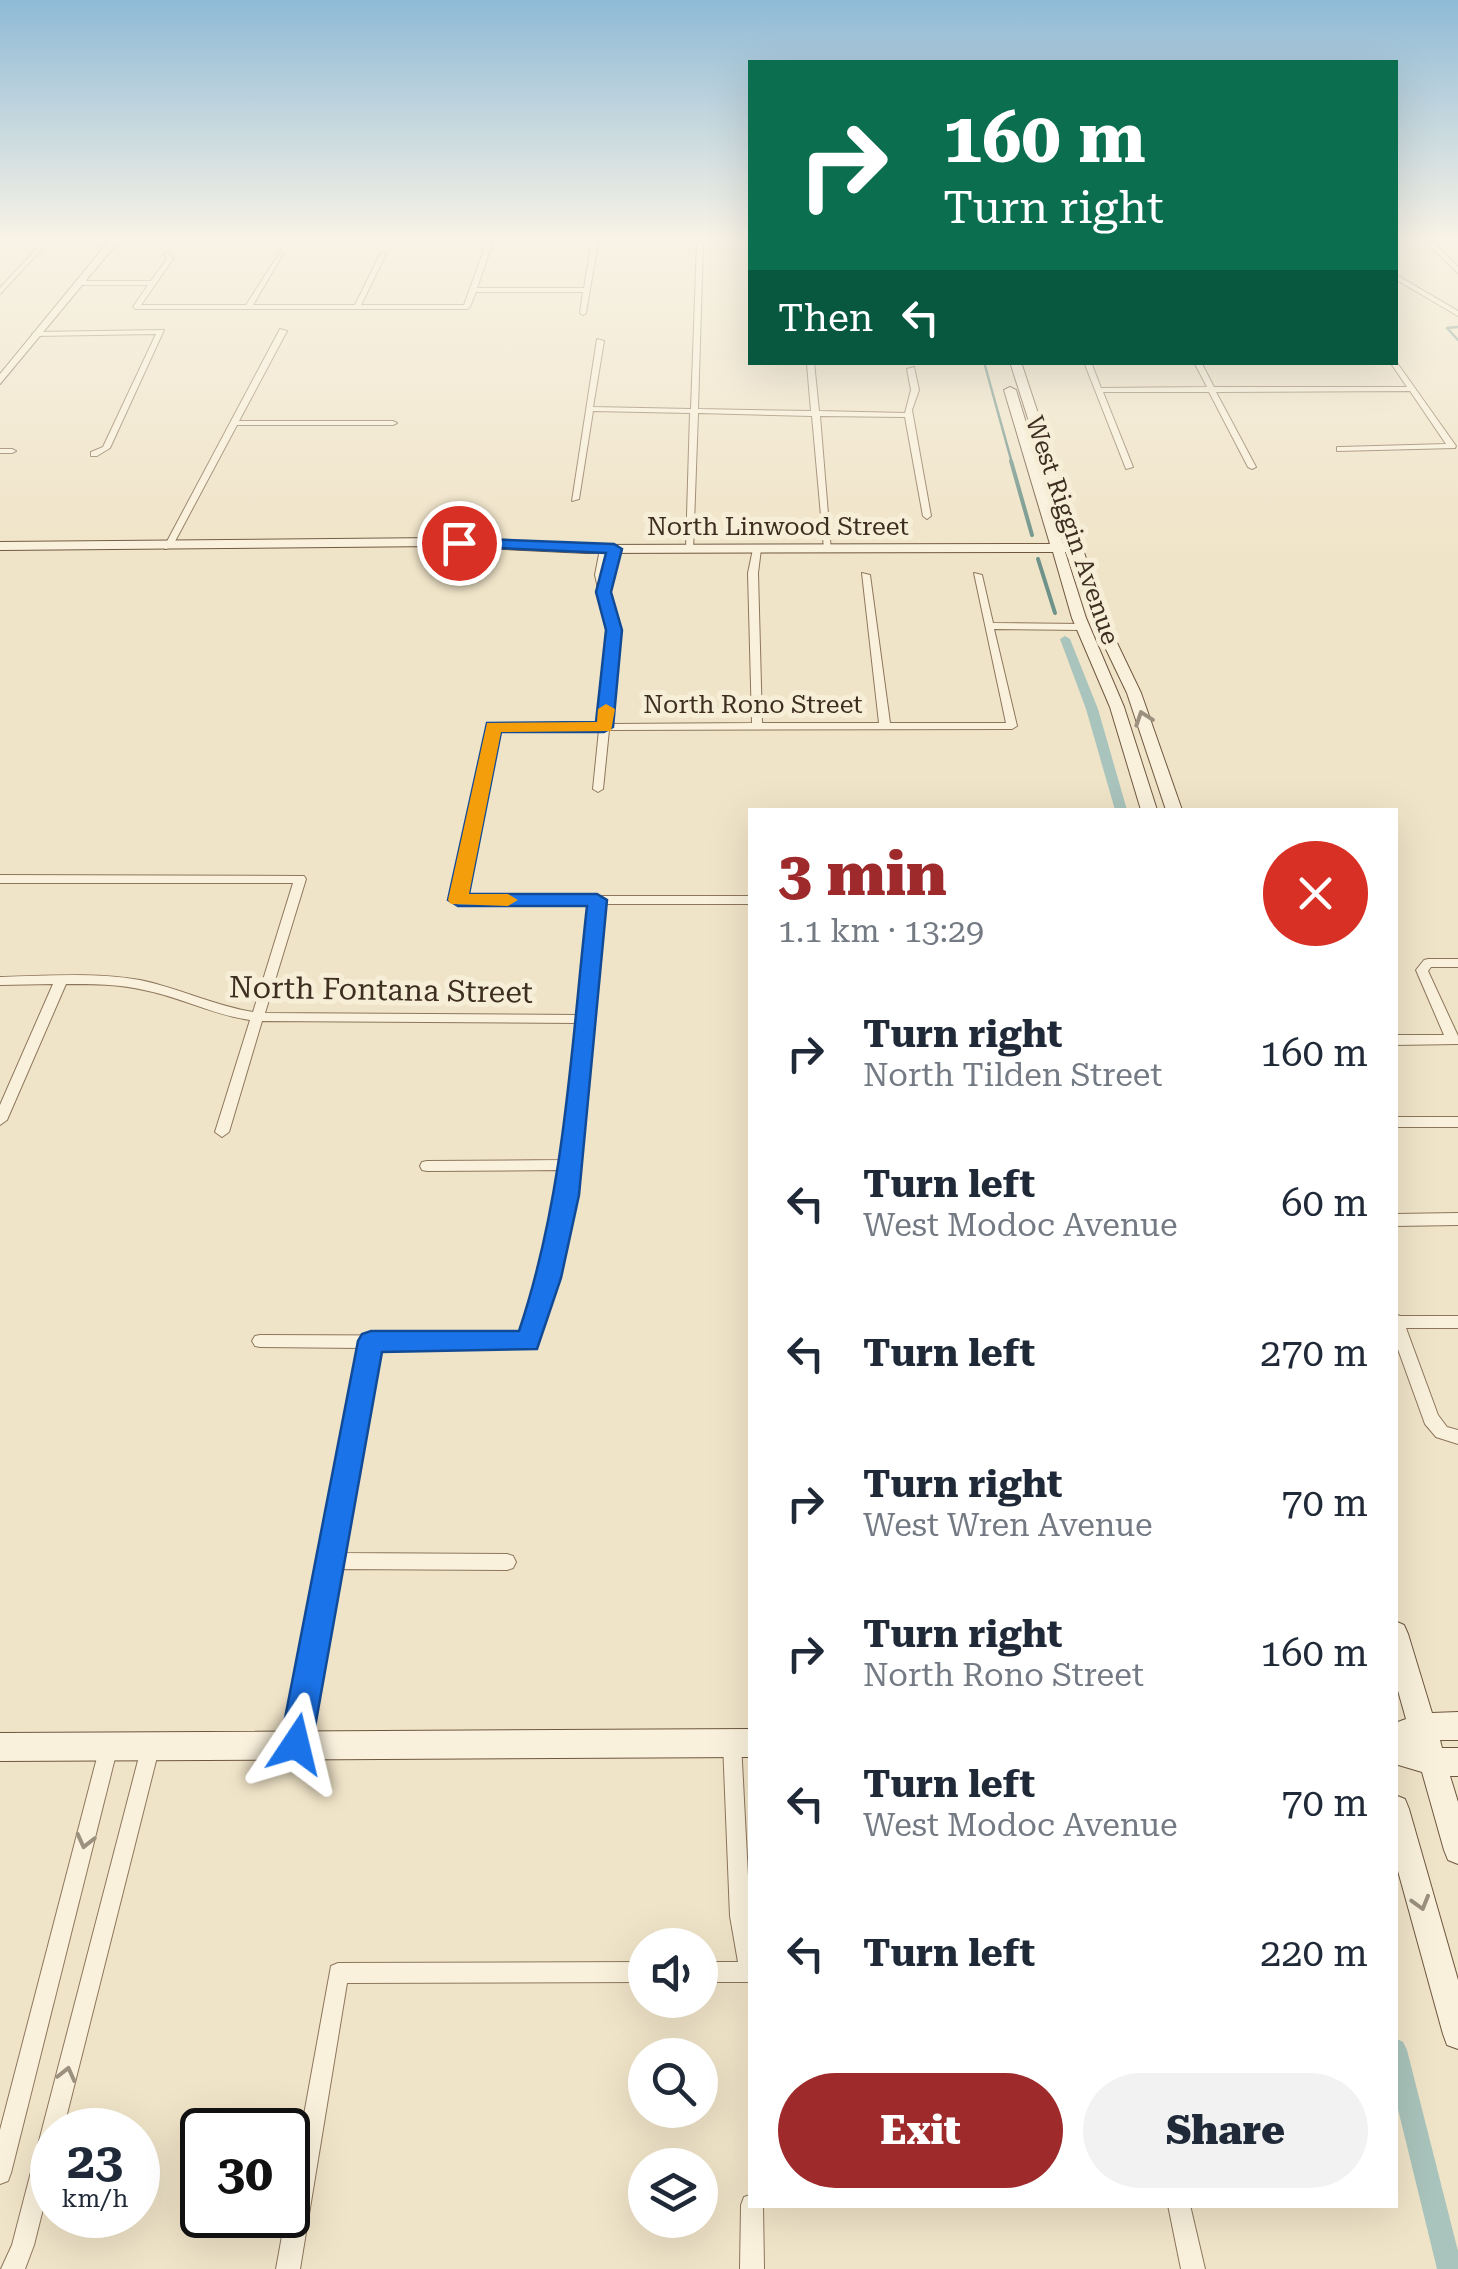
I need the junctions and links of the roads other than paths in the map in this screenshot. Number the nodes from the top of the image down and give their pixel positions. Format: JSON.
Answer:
{"nodes":[{"id":1,"x":600,"y":341,"type":"dead end"},
{"id":2,"x":30,"y":342,"type":"edge"},
{"id":3,"x":156,"y":342,"type":"edge"},
{"id":4,"x":277,"y":342,"type":"edge"},
{"id":5,"x":697,"y":342,"type":"edge"},
{"id":6,"x":811,"y":365,"type":"edge"},
{"id":7,"x":1002,"y":365,"type":"edge"},
{"id":8,"x":1016,"y":365,"type":"edge"},
{"id":9,"x":1087,"y":365,"type":"edge"},
{"id":10,"x":1198,"y":365,"type":"edge"},
{"id":11,"x":1395,"y":365,"type":"edge"},
{"id":12,"x":911,"y":369,"type":"dead end"},
{"id":13,"x":0,"y":381,"type":"edge"},
{"id":14,"x":1098,"y":390,"type":"junction"},
{"id":15,"x":1211,"y":390,"type":"junction"},
{"id":16,"x":1412,"y":390,"type":"junction"},
{"id":17,"x":589,"y":412,"type":"junction"},
{"id":18,"x":695,"y":412,"type":"junction"},
{"id":19,"x":816,"y":412,"type":"junction"},
{"id":20,"x":909,"y":413,"type":"junction"},
{"id":21,"x":393,"y":423,"type":"dead end"},
{"id":22,"x":234,"y":424,"type":"junction"},
{"id":23,"x":1340,"y":449,"type":"dead end"},
{"id":24,"x":0,"y":451,"type":"edge"},
{"id":25,"x":12,"y":452,"type":"dead end"},
{"id":26,"x":94,"y":454,"type":"dead end"},
{"id":27,"x":1129,"y":467,"type":"dead end"},
{"id":28,"x":1252,"y":467,"type":"dead end"},
{"id":29,"x":575,"y":499,"type":"dead end"},
{"id":30,"x":927,"y":516,"type":"dead end"},
{"id":31,"x":0,"y":546,"type":"edge"},
{"id":32,"x":168,"y":546,"type":"junction"},
{"id":33,"x":757,"y":548,"type":"junction"},
{"id":34,"x":828,"y":548,"type":"junction"},
{"id":35,"x":1058,"y":548,"type":"junction"},
{"id":36,"x":1076,"y":548,"type":"junction"},
{"id":37,"x":609,"y":549,"type":"junction"},
{"id":38,"x":690,"y":549,"type":"junction"},
{"id":39,"x":977,"y":575,"type":"dead end"},
{"id":40,"x":865,"y":576,"type":"dead end"},
{"id":41,"x":989,"y":626,"type":"junction"},
{"id":42,"x":1082,"y":626,"type":"junction"},
{"id":43,"x":756,"y":726,"type":"junction"},
{"id":44,"x":884,"y":726,"type":"junction"},
{"id":45,"x":604,"y":727,"type":"junction"},
{"id":46,"x":598,"y":789,"type":"dead end"},
{"id":47,"x":1148,"y":808,"type":"edge"},
{"id":48,"x":1173,"y":808,"type":"edge"},
{"id":49,"x":0,"y":879,"type":"edge"},
{"id":50,"x":597,"y":900,"type":"junction"},
{"id":51,"x":748,"y":900,"type":"edge"},
{"id":52,"x":1458,"y":963,"type":"edge"},
{"id":53,"x":61,"y":981,"type":"junction"},
{"id":54,"x":0,"y":982,"type":"edge"},
{"id":55,"x":257,"y":1017,"type":"junction"},
{"id":56,"x":586,"y":1019,"type":"junction"},
{"id":57,"x":1398,"y":1040,"type":"edge"},
{"id":58,"x":1455,"y":1040,"type":"edge"},
{"id":59,"x":5,"y":1099,"type":"edge"},
{"id":60,"x":0,"y":1120,"type":"edge"},
{"id":61,"x":1398,"y":1122,"type":"edge"},
{"id":62,"x":1458,"y":1122,"type":"edge"},
{"id":63,"x":222,"y":1132,"type":"dead end"},
{"id":64,"x":426,"y":1166,"type":"dead end"},
{"id":65,"x":571,"y":1166,"type":"junction"},
{"id":66,"x":1398,"y":1220,"type":"edge"},
{"id":67,"x":1458,"y":1220,"type":"edge"},
{"id":68,"x":1398,"y":1321,"type":"edge"},
{"id":69,"x":1458,"y":1322,"type":"edge"},
{"id":70,"x":1398,"y":1329,"type":"edge"},
{"id":71,"x":260,"y":1341,"type":"dead end"},
{"id":72,"x":371,"y":1341,"type":"junction"},
{"id":73,"x":1450,"y":1434,"type":"edge"},
{"id":74,"x":330,"y":1561,"type":"junction"},
{"id":75,"x":507,"y":1562,"type":"dead end"},
{"id":76,"x":1398,"y":1644,"type":"edge"},
{"id":77,"x":1458,"y":1726,"type":"edge"},
{"id":78,"x":1422,"y":1727,"type":"junction"},
{"id":79,"x":1398,"y":1736,"type":"edge"},
{"id":80,"x":741,"y":1743,"type":"edge"},
{"id":81,"x":296,"y":1744,"type":"junction"},
{"id":82,"x":151,"y":1745,"type":"junction"},
{"id":83,"x":109,"y":1746,"type":"junction"},
{"id":84,"x":0,"y":1747,"type":"edge"},
{"id":85,"x":1398,"y":1751,"type":"edge"},
{"id":86,"x":1445,"y":1762,"type":"edge"},
{"id":87,"x":1398,"y":1820,"type":"edge"},
{"id":88,"x":1458,"y":1850,"type":"edge"},
{"id":89,"x":748,"y":1960,"type":"edge"},
{"id":90,"x":748,"y":1971,"type":"edge"},
{"id":91,"x":628,"y":1972,"type":"edge"},
{"id":92,"x":718,"y":1972,"type":"edge"},
{"id":93,"x":1458,"y":2034,"type":"edge"},
{"id":94,"x":0,"y":2172,"type":"edge"},
{"id":95,"x":752,"y":2208,"type":"edge"},
{"id":96,"x":1180,"y":2208,"type":"edge"},
{"id":97,"x":13,"y":2269,"type":"edge"},
{"id":98,"x":288,"y":2269,"type":"edge"},
{"id":99,"x":752,"y":2269,"type":"edge"},
{"id":100,"x":1193,"y":2269,"type":"edge"}],
"edges":[{"from":1,"to":17,"type":"street"},
{"from":2,"to":13,"type":"main road"},
{"from":3,"to":26,"type":"street"},
{"from":4,"to":22,"type":"street"},
{"from":5,"to":18,"type":"street"},
{"from":6,"to":19,"type":"street"},
{"from":7,"to":35,"type":"main road","name":"West Riggin Avenue"},
{"from":8,"to":36,"type":"main road","name":"West Riggin Avenue"},
{"from":9,"to":14,"type":"street"},
{"from":10,"to":15,"type":"street"},
{"from":11,"to":16,"type":"street"},
{"from":12,"to":20,"type":"street"},
{"from":14,"to":15,"type":"street"},
{"from":14,"to":27,"type":"street"},
{"from":15,"to":16,"type":"street"},
{"from":15,"to":28,"type":"street"},
{"from":16,"to":23,"type":"street"},
{"from":17,"to":18,"type":"street"},
{"from":17,"to":29,"type":"street"},
{"from":18,"to":19,"type":"street"},
{"from":18,"to":38,"type":"street"},
{"from":19,"to":20,"type":"street"},
{"from":19,"to":34,"type":"street"},
{"from":20,"to":30,"type":"street"},
{"from":21,"to":22,"type":"street"},
{"from":22,"to":32,"type":"street"},
{"from":24,"to":25,"type":"street"},
{"from":31,"to":32,"type":"main road","name":"North Linwood Street"},
{"from":32,"to":37,"type":"main road","name":"North Linwood Street"},
{"from":33,"to":34,"type":"main road","name":"North Linwood Street"},
{"from":33,"to":38,"type":"main road","name":"North Linwood Street"},
{"from":33,"to":43,"type":"street"},
{"from":34,"to":35,"type":"main road","name":"North Linwood Street"},
{"from":35,"to":36,"type":"main road","name":"North Linwood Street"},
{"from":35,"to":42,"type":"main road","name":"West Riggin Avenue"},
{"from":48,"to":36,"type":"main road","name":"West Riggin Avenue","one_way":true},
{"from":37,"to":38,"type":"main road","name":"North Linwood Street"},
{"from":37,"to":45,"type":"street"},
{"from":39,"to":41,"type":"street"},
{"from":40,"to":44,"type":"street"},
{"from":41,"to":42,"type":"street"},
{"from":41,"to":44,"type":"street","name":"North Rono Street"},
{"from":42,"to":47,"type":"main road","name":"West Riggin Avenue"},
{"from":43,"to":44,"type":"street","name":"North Rono Street"},
{"from":43,"to":45,"type":"street","name":"North Rono Street"},
{"from":45,"to":46,"type":"street"},
{"from":45,"to":50,"type":"street","name":"North Rono Street"},
{"from":49,"to":55,"type":"street"},
{"from":50,"to":51,"type":"street"},
{"from":50,"to":56,"type":"street"},
{"from":52,"to":58,"type":"street"},
{"from":53,"to":54,"type":"street","name":"North Fontana Street"},
{"from":53,"to":55,"type":"street","name":"North Fontana Street"},
{"from":53,"to":59,"type":"street"},
{"from":55,"to":56,"type":"street","name":"North Fontana Street"},
{"from":55,"to":63,"type":"street"},
{"from":56,"to":65,"type":"street"},
{"from":57,"to":58,"type":"street"},
{"from":59,"to":60,"type":"street"},
{"from":61,"to":62,"type":"street"},
{"from":64,"to":65,"type":"street"},
{"from":65,"to":72,"type":"street"},
{"from":66,"to":67,"type":"street"},
{"from":68,"to":69,"type":"street"},
{"from":70,"to":73,"type":"street"},
{"from":71,"to":72,"type":"street"},
{"from":72,"to":74,"type":"street"},
{"from":74,"to":75,"type":"street"},
{"from":74,"to":81,"type":"street"},
{"from":76,"to":78,"type":"main road"},
{"from":77,"to":78,"type":"main road"},
{"from":78,"to":79,"type":"main road"},
{"from":78,"to":86,"type":"main road"},
{"from":80,"to":81,"type":"main road"},
{"from":80,"to":89,"type":"street"},
{"from":81,"to":82,"type":"main road"},
{"from":82,"to":83,"type":"main road"},
{"from":97,"to":82,"type":"street","one_way":true},
{"from":83,"to":84,"type":"main road"},
{"from":83,"to":94,"type":"street","one_way":true},
{"from":85,"to":86,"type":"main road"},
{"from":86,"to":88,"type":"main road"},
{"from":87,"to":93,"type":"main road","one_way":true},
{"from":90,"to":92,"type":"street"},
{"from":91,"to":98,"type":"street"},
{"from":95,"to":99,"type":"street"},
{"from":96,"to":100,"type":"street"}]}
